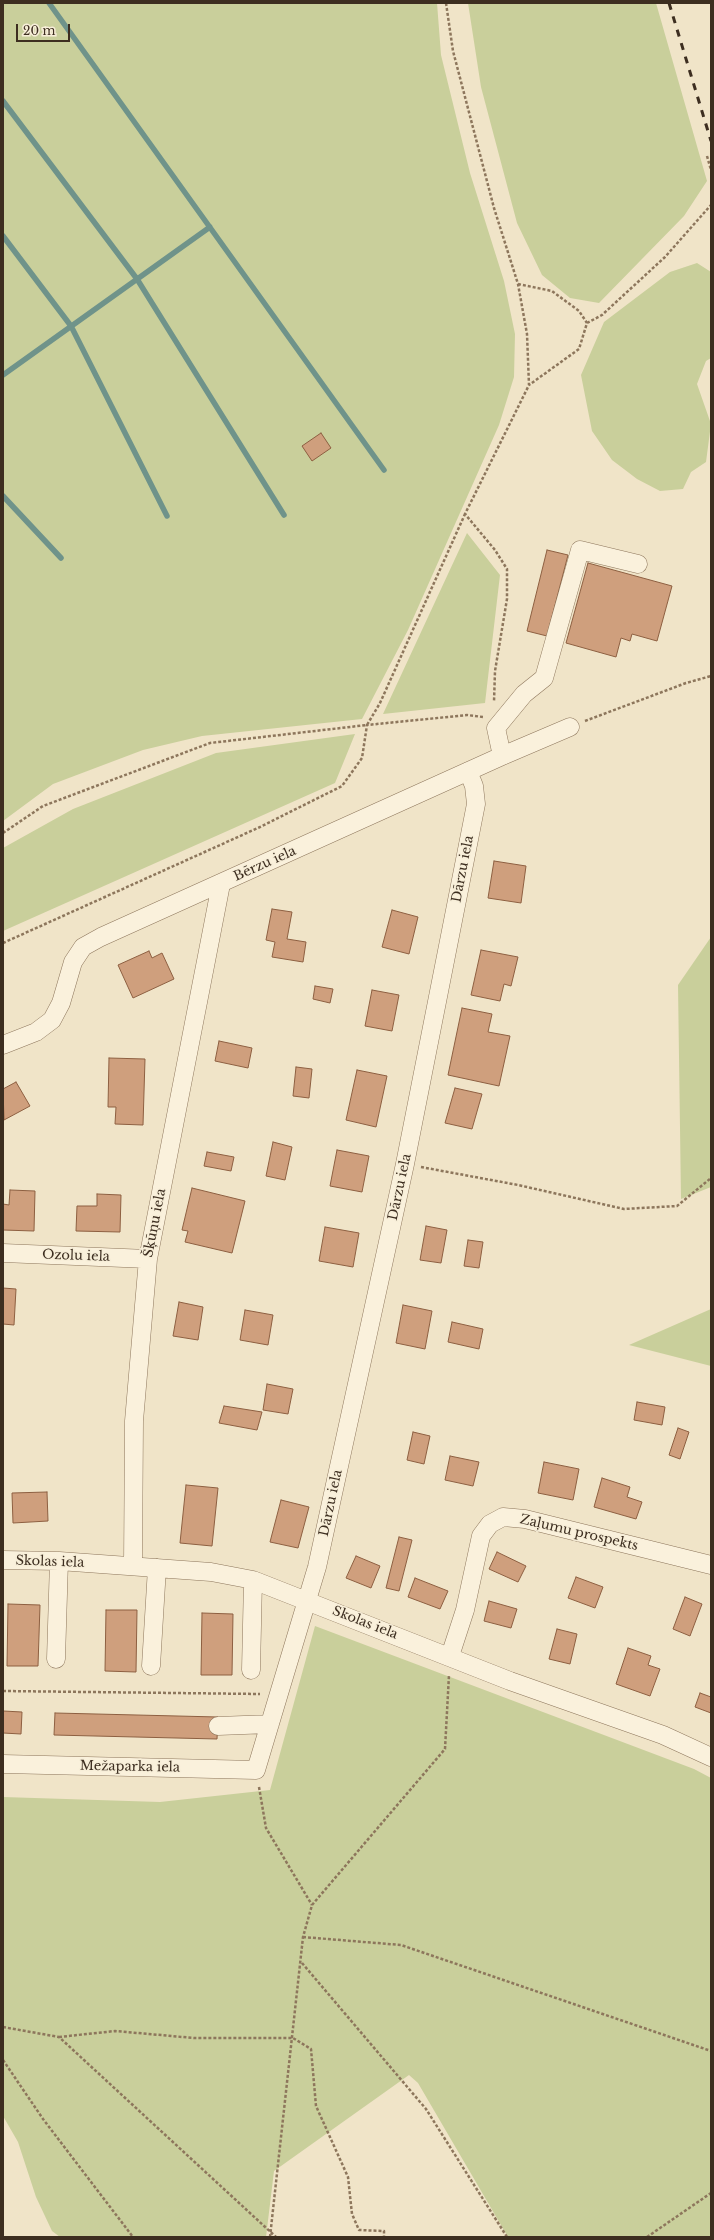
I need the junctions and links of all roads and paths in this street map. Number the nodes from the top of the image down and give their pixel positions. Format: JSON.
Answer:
{"nodes":[{"id":1,"x":446,"y":3,"type":"edge"},
{"id":2,"x":706,"y":156,"type":"dead end"},
{"id":3,"x":711,"y":170,"type":"edge"},
{"id":4,"x":711,"y":205,"type":"edge"},
{"id":5,"x":518,"y":284,"type":"junction"},
{"id":6,"x":587,"y":323,"type":"junction"},
{"id":7,"x":529,"y":385,"type":"junction"},
{"id":8,"x":465,"y":514,"type":"junction"},
{"id":9,"x":638,"y":564,"type":"dead end"},
{"id":10,"x":711,"y":676,"type":"edge"},
{"id":11,"x":495,"y":723,"type":"junction"},
{"id":12,"x":367,"y":725,"type":"junction"},
{"id":13,"x":570,"y":727,"type":"joint"},
{"id":14,"x":502,"y":756,"type":"junction"},
{"id":15,"x":468,"y":771,"type":"junction"},
{"id":16,"x":3,"y":833,"type":"edge"},
{"id":17,"x":221,"y":884,"type":"junction"},
{"id":18,"x":3,"y":943,"type":"edge"},
{"id":19,"x":3,"y":1046,"type":"edge"},
{"id":20,"x":405,"y":1164,"type":"junction"},
{"id":21,"x":711,"y":1178,"type":"edge"},
{"id":22,"x":3,"y":1253,"type":"edge"},
{"id":23,"x":148,"y":1260,"type":"junction"},
{"id":24,"x":3,"y":1560,"type":"edge"},
{"id":25,"x":59,"y":1561,"type":"junction"},
{"id":26,"x":711,"y":1565,"type":"edge"},
{"id":27,"x":133,"y":1566,"type":"junction"},
{"id":28,"x":157,"y":1568,"type":"junction"},
{"id":29,"x":253,"y":1580,"type":"junction"},
{"id":30,"x":308,"y":1601,"type":"junction"},
{"id":31,"x":450,"y":1656,"type":"junction"},
{"id":32,"x":56,"y":1659,"type":"dead end"},
{"id":33,"x":151,"y":1666,"type":"dead end"},
{"id":34,"x":251,"y":1670,"type":"dead end"},
{"id":35,"x":3,"y":1691,"type":"edge"},
{"id":36,"x":268,"y":1694,"type":"dead end"},
{"id":37,"x":270,"y":1724,"type":"junction"},
{"id":38,"x":218,"y":1726,"type":"dead end"},
{"id":39,"x":711,"y":1757,"type":"edge"},
{"id":40,"x":3,"y":1764,"type":"edge"},
{"id":41,"x":256,"y":1770,"type":"junction"},
{"id":42,"x":312,"y":1905,"type":"junction"},
{"id":43,"x":303,"y":1937,"type":"junction"},
{"id":44,"x":301,"y":1962,"type":"junction"},
{"id":45,"x":3,"y":2027,"type":"edge"},
{"id":46,"x":59,"y":2037,"type":"junction"},
{"id":47,"x":293,"y":2038,"type":"junction"},
{"id":48,"x":711,"y":2051,"type":"edge"},
{"id":49,"x":3,"y":2060,"type":"edge"},
{"id":50,"x":711,"y":2193,"type":"edge"},
{"id":51,"x":271,"y":2233,"type":"junction"},
{"id":52,"x":133,"y":2237,"type":"edge"},
{"id":53,"x":270,"y":2237,"type":"edge"},
{"id":54,"x":276,"y":2237,"type":"edge"},
{"id":55,"x":384,"y":2237,"type":"edge"},
{"id":56,"x":507,"y":2237,"type":"edge"},
{"id":57,"x":647,"y":2237,"type":"edge"}],
"edges":[{"from":1,"to":5,"type":"path"},
{"from":2,"to":3,"type":"path"},
{"from":4,"to":6,"type":"path"},
{"from":5,"to":6,"type":"path"},
{"from":5,"to":7,"type":"path"},
{"from":6,"to":7,"type":"path"},
{"from":7,"to":8,"type":"path"},
{"from":8,"to":11,"type":"path"},
{"from":8,"to":12,"type":"path"},
{"from":9,"to":11,"type":"street"},
{"from":10,"to":13,"type":"path"},
{"from":11,"to":12,"type":"path"},
{"from":11,"to":14,"type":"street"},
{"from":12,"to":16,"type":"path"},
{"from":12,"to":18,"type":"path"},
{"from":13,"to":14,"type":"street","name":"Bērzu iela"},
{"from":14,"to":15,"type":"street","name":"Bērzu iela"},
{"from":15,"to":17,"type":"street","name":"Bērzu iela"},
{"from":15,"to":20,"type":"street","name":"Dārzu iela"},
{"from":17,"to":19,"type":"street","name":"Bērzu iela"},
{"from":17,"to":23,"type":"street","name":"Šķūņu iela"},
{"from":20,"to":21,"type":"path"},
{"from":20,"to":30,"type":"street","name":"Dārzu iela"},
{"from":22,"to":23,"type":"street","name":"Ozolu iela"},
{"from":23,"to":27,"type":"street","name":"Šķūņu iela"},
{"from":24,"to":25,"type":"street","name":"Skolas iela"},
{"from":25,"to":27,"type":"street","name":"Skolas iela"},
{"from":25,"to":32,"type":"street"},
{"from":26,"to":31,"type":"street","name":"Zaļumu prospekts"},
{"from":27,"to":28,"type":"street","name":"Skolas iela"},
{"from":28,"to":29,"type":"street","name":"Skolas iela"},
{"from":28,"to":33,"type":"street"},
{"from":29,"to":30,"type":"street","name":"Skolas iela"},
{"from":29,"to":34,"type":"street"},
{"from":30,"to":31,"type":"street","name":"Skolas iela"},
{"from":30,"to":37,"type":"street","name":"Dārzu iela"},
{"from":31,"to":39,"type":"street","name":"Skolas iela"},
{"from":31,"to":42,"type":"path"},
{"from":35,"to":36,"type":"path"},
{"from":37,"to":38,"type":"street"},
{"from":37,"to":41,"type":"street","name":"Dārzu iela"},
{"from":40,"to":41,"type":"street","name":"Mežaparka iela"},
{"from":41,"to":42,"type":"path"},
{"from":42,"to":43,"type":"path"},
{"from":43,"to":44,"type":"path"},
{"from":43,"to":48,"type":"path"},
{"from":44,"to":47,"type":"path"},
{"from":44,"to":56,"type":"path"},
{"from":45,"to":46,"type":"path"},
{"from":46,"to":47,"type":"path"},
{"from":46,"to":51,"type":"path"},
{"from":47,"to":51,"type":"path"},
{"from":47,"to":55,"type":"path"},
{"from":49,"to":52,"type":"path"},
{"from":50,"to":57,"type":"path"},
{"from":51,"to":53,"type":"path"},
{"from":51,"to":54,"type":"path"}]}
